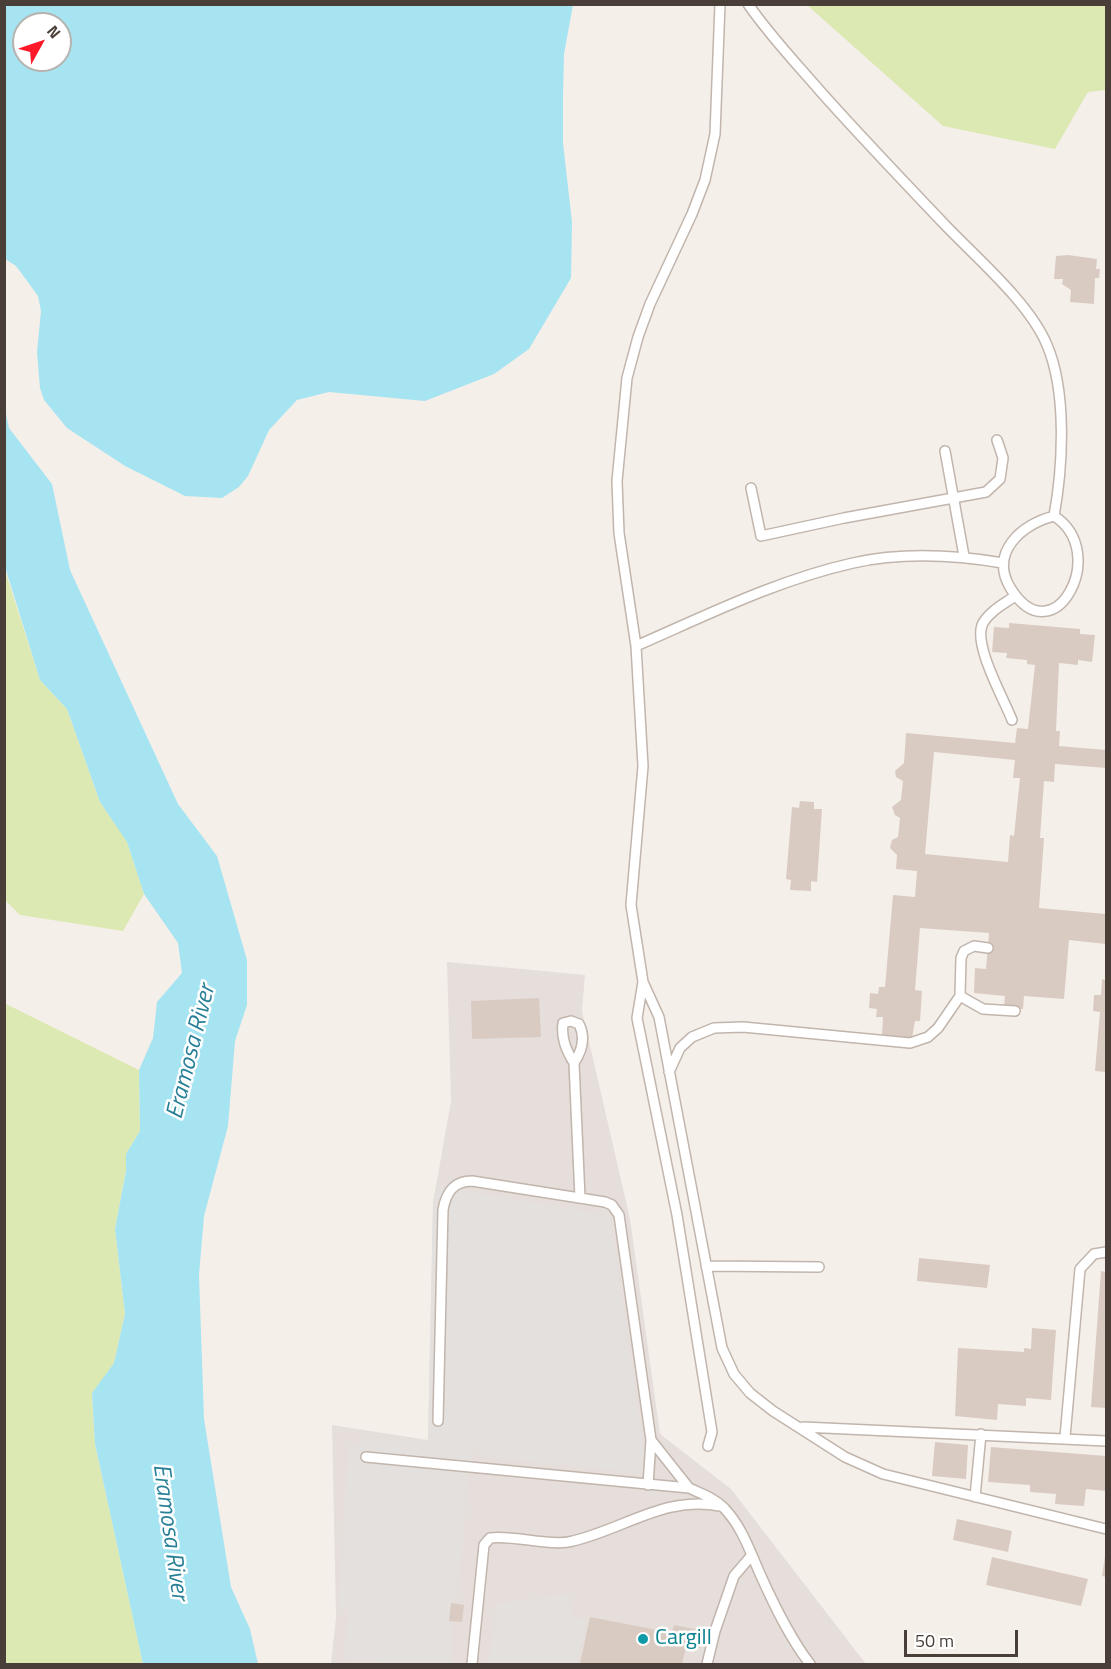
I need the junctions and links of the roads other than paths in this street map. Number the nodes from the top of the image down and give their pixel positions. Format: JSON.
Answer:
{"nodes":[{"id":1,"x":720,"y":4,"type":"edge"},
{"id":2,"x":748,"y":4,"type":"edge"},
{"id":3,"x":997,"y":440,"type":"dead end"},
{"id":4,"x":945,"y":451,"type":"dead end"},
{"id":5,"x":751,"y":488,"type":"dead end"},
{"id":6,"x":953,"y":499,"type":"junction"},
{"id":7,"x":1054,"y":516,"type":"junction"},
{"id":8,"x":1080,"y":529,"type":"dead end"},
{"id":9,"x":964,"y":556,"type":"junction"},
{"id":10,"x":1003,"y":563,"type":"junction"},
{"id":11,"x":1015,"y":596,"type":"junction"},
{"id":12,"x":1072,"y":604,"type":"dead end"},
{"id":13,"x":636,"y":646,"type":"junction"},
{"id":14,"x":1012,"y":720,"type":"dead end"},
{"id":15,"x":988,"y":948,"type":"dead end"},
{"id":16,"x":643,"y":982,"type":"junction"},
{"id":17,"x":960,"y":996,"type":"junction"},
{"id":18,"x":1015,"y":1011,"type":"dead end"},
{"id":19,"x":574,"y":1063,"type":"dead end"},
{"id":20,"x":669,"y":1072,"type":"junction"},
{"id":21,"x":580,"y":1198,"type":"junction"},
{"id":22,"x":1107,"y":1252,"type":"edge"},
{"id":23,"x":706,"y":1266,"type":"junction"},
{"id":24,"x":819,"y":1267,"type":"dead end"},
{"id":25,"x":438,"y":1421,"type":"dead end"},
{"id":26,"x":800,"y":1427,"type":"junction"},
{"id":27,"x":981,"y":1434,"type":"junction"},
{"id":28,"x":1065,"y":1437,"type":"junction"},
{"id":29,"x":651,"y":1440,"type":"junction"},
{"id":30,"x":1107,"y":1441,"type":"edge"},
{"id":31,"x":708,"y":1446,"type":"dead end"},
{"id":32,"x":366,"y":1457,"type":"dead end"},
{"id":33,"x":648,"y":1485,"type":"junction"},
{"id":34,"x":689,"y":1488,"type":"junction"},
{"id":35,"x":975,"y":1497,"type":"junction"},
{"id":36,"x":723,"y":1507,"type":"junction"},
{"id":37,"x":1107,"y":1529,"type":"edge"},
{"id":38,"x":752,"y":1555,"type":"junction"},
{"id":39,"x":472,"y":1665,"type":"edge"},
{"id":40,"x":707,"y":1665,"type":"edge"},
{"id":41,"x":810,"y":1665,"type":"edge"}],
"edges":[{"from":1,"to":13,"type":"lane"},
{"from":2,"to":7,"type":"lane"},
{"from":3,"to":6,"type":"lane"},
{"from":4,"to":6,"type":"lane"},
{"from":5,"to":6,"type":"lane"},
{"from":6,"to":9,"type":"lane"},
{"from":7,"to":8,"type":"lane"},
{"from":7,"to":10,"type":"lane"},
{"from":9,"to":10,"type":"lane"},
{"from":9,"to":13,"type":"lane"},
{"from":10,"to":11,"type":"lane"},
{"from":11,"to":12,"type":"lane"},
{"from":11,"to":14,"type":"lane"},
{"from":13,"to":16,"type":"lane"},
{"from":15,"to":17,"type":"lane"},
{"from":16,"to":20,"type":"lane"},
{"from":16,"to":31,"type":"lane"},
{"from":17,"to":18,"type":"lane"},
{"from":17,"to":20,"type":"lane"},
{"from":19,"to":21,"type":"lane"},
{"from":20,"to":23,"type":"lane"},
{"from":21,"to":25,"type":"lane"},
{"from":21,"to":29,"type":"lane"},
{"from":22,"to":28,"type":"lane"},
{"from":23,"to":24,"type":"lane"},
{"from":23,"to":26,"type":"lane"},
{"from":26,"to":27,"type":"lane"},
{"from":26,"to":35,"type":"lane"},
{"from":27,"to":28,"type":"lane"},
{"from":27,"to":35,"type":"lane"},
{"from":28,"to":30,"type":"lane"},
{"from":29,"to":33,"type":"lane"},
{"from":29,"to":34,"type":"lane"},
{"from":32,"to":33,"type":"lane"},
{"from":33,"to":34,"type":"lane"},
{"from":34,"to":36,"type":"lane"},
{"from":35,"to":37,"type":"lane"},
{"from":36,"to":38,"type":"lane"},
{"from":36,"to":39,"type":"lane"},
{"from":38,"to":40,"type":"lane"},
{"from":38,"to":41,"type":"lane"}]}
